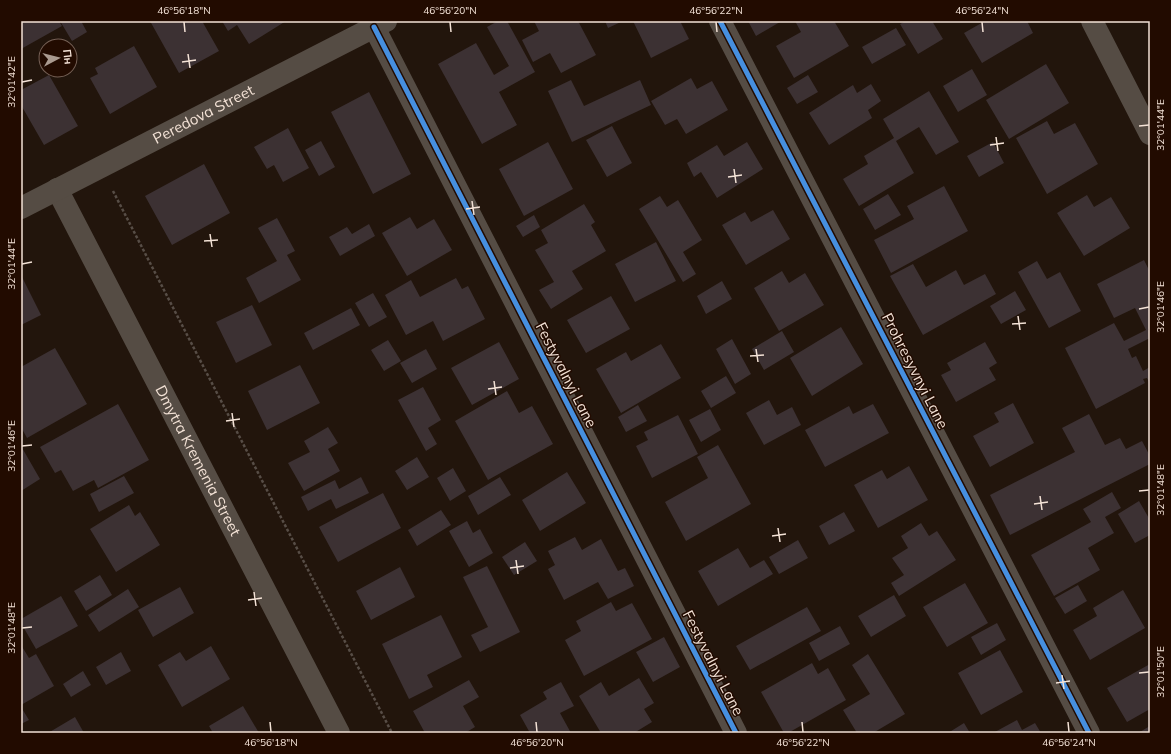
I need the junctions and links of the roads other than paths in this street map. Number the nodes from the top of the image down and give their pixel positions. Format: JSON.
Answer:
{"nodes":[{"id":1,"x":720,"y":21,"type":"edge"},
{"id":2,"x":1092,"y":21,"type":"edge"},
{"id":3,"x":380,"y":24,"type":"edge"},
{"id":4,"x":1150,"y":134,"type":"edge"},
{"id":5,"x":57,"y":189,"type":"junction"},
{"id":6,"x":21,"y":208,"type":"edge"},
{"id":7,"x":339,"y":733,"type":"edge"},
{"id":8,"x":736,"y":733,"type":"edge"},
{"id":9,"x":1088,"y":733,"type":"edge"}],
"edges":[{"from":1,"to":9,"type":"street","name":"Prohresyvnyi Lane"},
{"from":2,"to":4,"type":"street"},
{"from":3,"to":5,"type":"street","name":"Peredova Street"},
{"from":3,"to":8,"type":"street","name":"Festyvalnyi Lane"},
{"from":5,"to":6,"type":"street","name":"Peredova Street"},
{"from":5,"to":7,"type":"street","name":"Dmytra Kremenia Street"}]}
